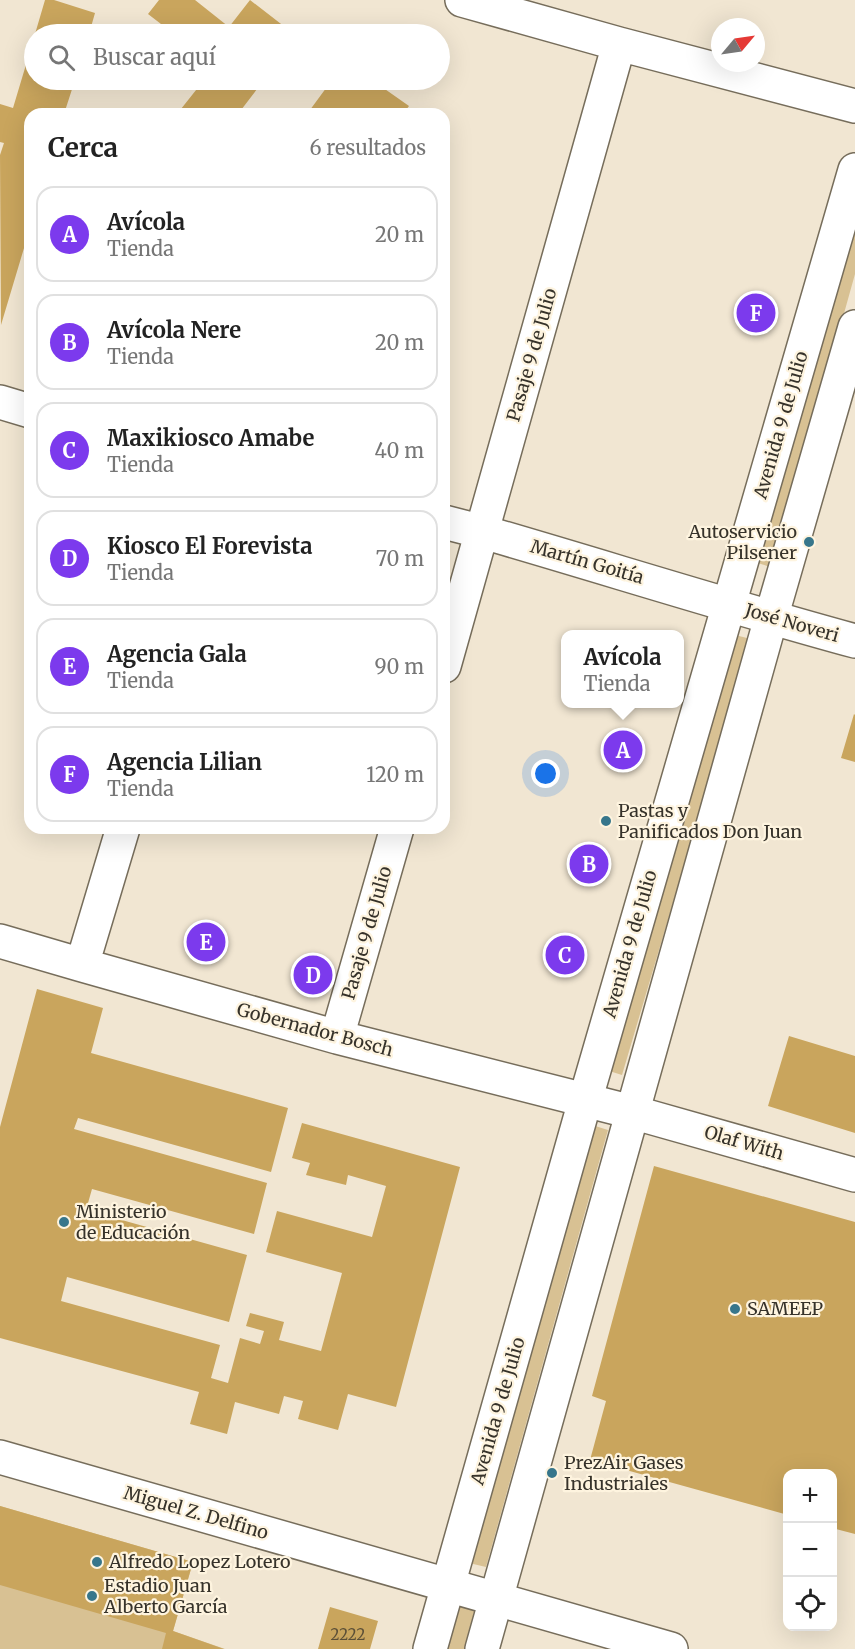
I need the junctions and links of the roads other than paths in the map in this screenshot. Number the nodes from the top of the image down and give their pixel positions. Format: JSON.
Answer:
{"nodes":[{"id":1,"x":462,"y":0,"type":"edge"},
{"id":2,"x":619,"y":44,"type":"junction"},
{"id":3,"x":855,"y":106,"type":"edge"},
{"id":4,"x":855,"y":171,"type":"edge"},
{"id":5,"x":855,"y":327,"type":"edge"},
{"id":6,"x":450,"y":524,"type":"edge"},
{"id":7,"x":483,"y":532,"type":"junction"},
{"id":8,"x":729,"y":604,"type":"junction"},
{"id":9,"x":771,"y":618,"type":"junction"},
{"id":10,"x":855,"y":641,"type":"edge"},
{"id":11,"x":450,"y":645,"type":"edge"},
{"id":12,"x":121,"y":834,"type":"edge"},
{"id":13,"x":395,"y":834,"type":"edge"},
{"id":14,"x":0,"y":941,"type":"edge"},
{"id":15,"x":82,"y":965,"type":"junction"},
{"id":16,"x":337,"y":1037,"type":"junction"},
{"id":17,"x":585,"y":1101,"type":"junction"},
{"id":18,"x":632,"y":1112,"type":"junction"},
{"id":19,"x":855,"y":1175,"type":"edge"},
{"id":20,"x":0,"y":1457,"type":"edge"},
{"id":21,"x":449,"y":1586,"type":"junction"},
{"id":22,"x":496,"y":1598,"type":"junction"},
{"id":23,"x":430,"y":1649,"type":"edge"},
{"id":24,"x":482,"y":1649,"type":"edge"},
{"id":25,"x":671,"y":1649,"type":"edge"}],
"edges":[{"from":1,"to":2,"type":"street"},
{"from":2,"to":3,"type":"street"},
{"from":2,"to":7,"type":"street","name":"Pasaje 9 de Julio"},
{"from":4,"to":8,"type":"street","name":"Avenida 9 de Julio"},
{"from":5,"to":9,"type":"street"},
{"from":6,"to":7,"type":"street","name":"Martín Goitía"},
{"from":7,"to":8,"type":"street","name":"Martín Goitía"},
{"from":7,"to":11,"type":"street","name":"Pasaje 9 de Julio"},
{"from":8,"to":9,"type":"street","name":"José Noveri"},
{"from":8,"to":17,"type":"street","name":"Avenida 9 de Julio"},
{"from":9,"to":10,"type":"street","name":"José Noveri"},
{"from":9,"to":18,"type":"street"},
{"from":12,"to":15,"type":"street"},
{"from":13,"to":16,"type":"street","name":"Pasaje 9 de Julio"},
{"from":14,"to":15,"type":"street","name":"Gobernador Bosch"},
{"from":15,"to":16,"type":"street","name":"Gobernador Bosch"},
{"from":16,"to":17,"type":"street","name":"Gobernador Bosch"},
{"from":17,"to":18,"type":"street","name":"Gobernador Bosch"},
{"from":17,"to":21,"type":"street","name":"Avenida 9 de Julio"},
{"from":18,"to":19,"type":"street","name":"Olaf With"},
{"from":18,"to":22,"type":"street"},
{"from":20,"to":21,"type":"street","name":"Miguel Z. Delfino"},
{"from":21,"to":22,"type":"street","name":"Miguel Z. Delfino"},
{"from":21,"to":23,"type":"street","name":"Avenida 9 de Julio"},
{"from":22,"to":24,"type":"street"},
{"from":22,"to":25,"type":"street","name":"Miguel Z. Delfino"}]}
